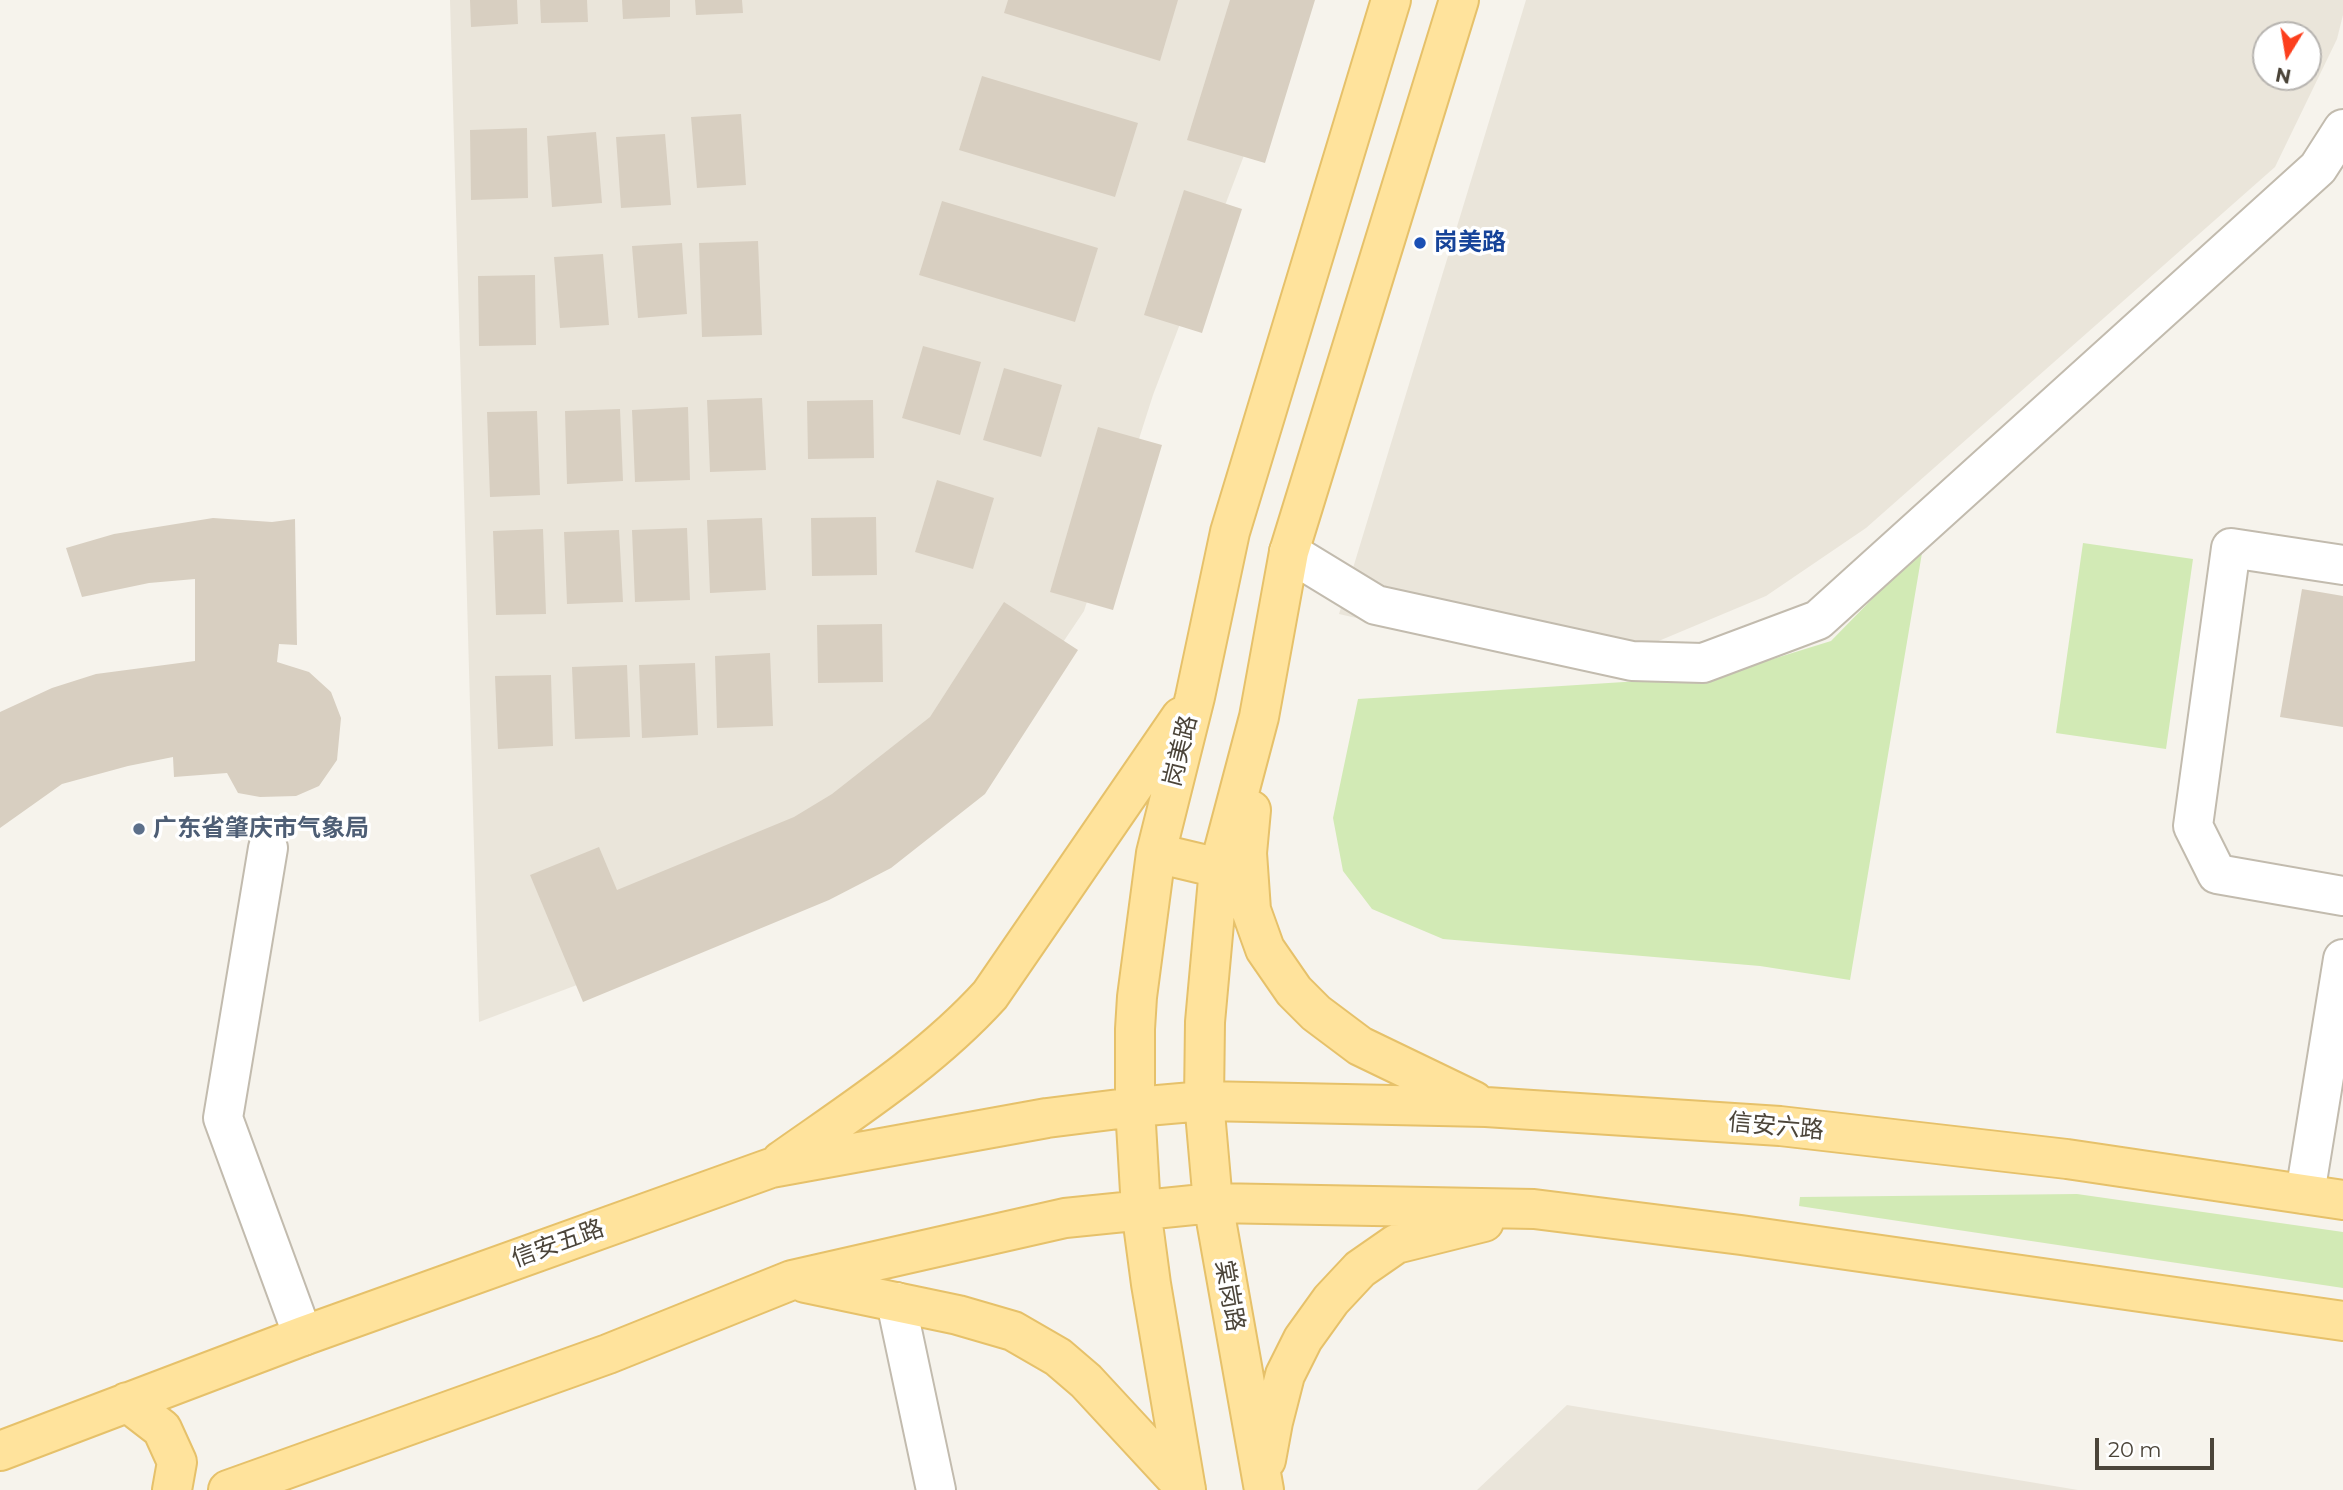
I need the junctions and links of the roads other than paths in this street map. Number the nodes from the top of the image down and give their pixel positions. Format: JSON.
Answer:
{"nodes":[{"id":1,"x":1391,"y":0,"type":"edge"},
{"id":2,"x":1458,"y":0,"type":"edge"},
{"id":3,"x":2343,"y":129,"type":"edge"},
{"id":4,"x":1289,"y":552,"type":"junction"},
{"id":5,"x":2343,"y":565,"type":"edge"},
{"id":6,"x":1195,"y":697,"type":"junction"},
{"id":7,"x":1259,"y":717,"type":"junction"},
{"id":8,"x":268,"y":848,"type":"dead end"},
{"id":9,"x":1156,"y":853,"type":"junction"},
{"id":10,"x":1219,"y":868,"type":"junction"},
{"id":11,"x":2343,"y":896,"type":"edge"},
{"id":12,"x":2343,"y":958,"type":"edge"},
{"id":13,"x":1204,"y":1101,"type":"junction"},
{"id":14,"x":1135,"y":1107,"type":"junction"},
{"id":15,"x":1486,"y":1107,"type":"junction"},
{"id":16,"x":771,"y":1168,"type":"junction"},
{"id":17,"x":2305,"y":1194,"type":"junction"},
{"id":18,"x":2343,"y":1200,"type":"edge"},
{"id":19,"x":1213,"y":1203,"type":"junction"},
{"id":20,"x":1141,"y":1209,"type":"junction"},
{"id":21,"x":1534,"y":1209,"type":"junction"},
{"id":22,"x":793,"y":1280,"type":"junction"},
{"id":23,"x":895,"y":1302,"type":"junction"},
{"id":24,"x":2343,"y":1321,"type":"edge"},
{"id":25,"x":303,"y":1336,"type":"junction"},
{"id":26,"x":127,"y":1402,"type":"junction"},
{"id":27,"x":0,"y":1451,"type":"edge"},
{"id":28,"x":1263,"y":1486,"type":"edge"},
{"id":29,"x":239,"y":1488,"type":"edge"},
{"id":30,"x":1186,"y":1489,"type":"edge"},
{"id":31,"x":172,"y":1490,"type":"edge"},
{"id":32,"x":936,"y":1490,"type":"edge"}],
"edges":[{"from":1,"to":6,"type":"main road","name":"岗美路"},
{"from":2,"to":4,"type":"main road"},
{"from":3,"to":4,"type":"lane"},
{"from":4,"to":7,"type":"main road"},
{"from":5,"to":11,"type":"lane"},
{"from":6,"to":9,"type":"main road","name":"岗美路"},
{"from":6,"to":16,"type":"main road"},
{"from":7,"to":10,"type":"main road"},
{"from":7,"to":15,"type":"main road"},
{"from":8,"to":25,"type":"lane"},
{"from":9,"to":10,"type":"main road"},
{"from":9,"to":14,"type":"main road","name":"岗美路"},
{"from":10,"to":13,"type":"main road"},
{"from":12,"to":17,"type":"lane"},
{"from":13,"to":14,"type":"main road","name":"信安六路"},
{"from":13,"to":15,"type":"main road","name":"信安六路"},
{"from":13,"to":19,"type":"main road","name":"棠岗路"},
{"from":14,"to":16,"type":"main road","name":"信安五路"},
{"from":14,"to":20,"type":"main road"},
{"from":15,"to":17,"type":"main road","name":"信安六路"},
{"from":16,"to":25,"type":"main road","name":"信安五路"},
{"from":17,"to":18,"type":"main road","name":"信安六路"},
{"from":19,"to":20,"type":"main road"},
{"from":19,"to":21,"type":"main road"},
{"from":19,"to":28,"type":"main road","name":"棠岗路"},
{"from":20,"to":22,"type":"main road"},
{"from":20,"to":30,"type":"main road"},
{"from":21,"to":24,"type":"main road"},
{"from":21,"to":28,"type":"main road"},
{"from":22,"to":23,"type":"main road"},
{"from":22,"to":29,"type":"main road"},
{"from":23,"to":30,"type":"main road"},
{"from":23,"to":32,"type":"lane"},
{"from":25,"to":26,"type":"main road","name":"信安五路"},
{"from":26,"to":27,"type":"main road","name":"信安五路"},
{"from":26,"to":31,"type":"main road"}]}
